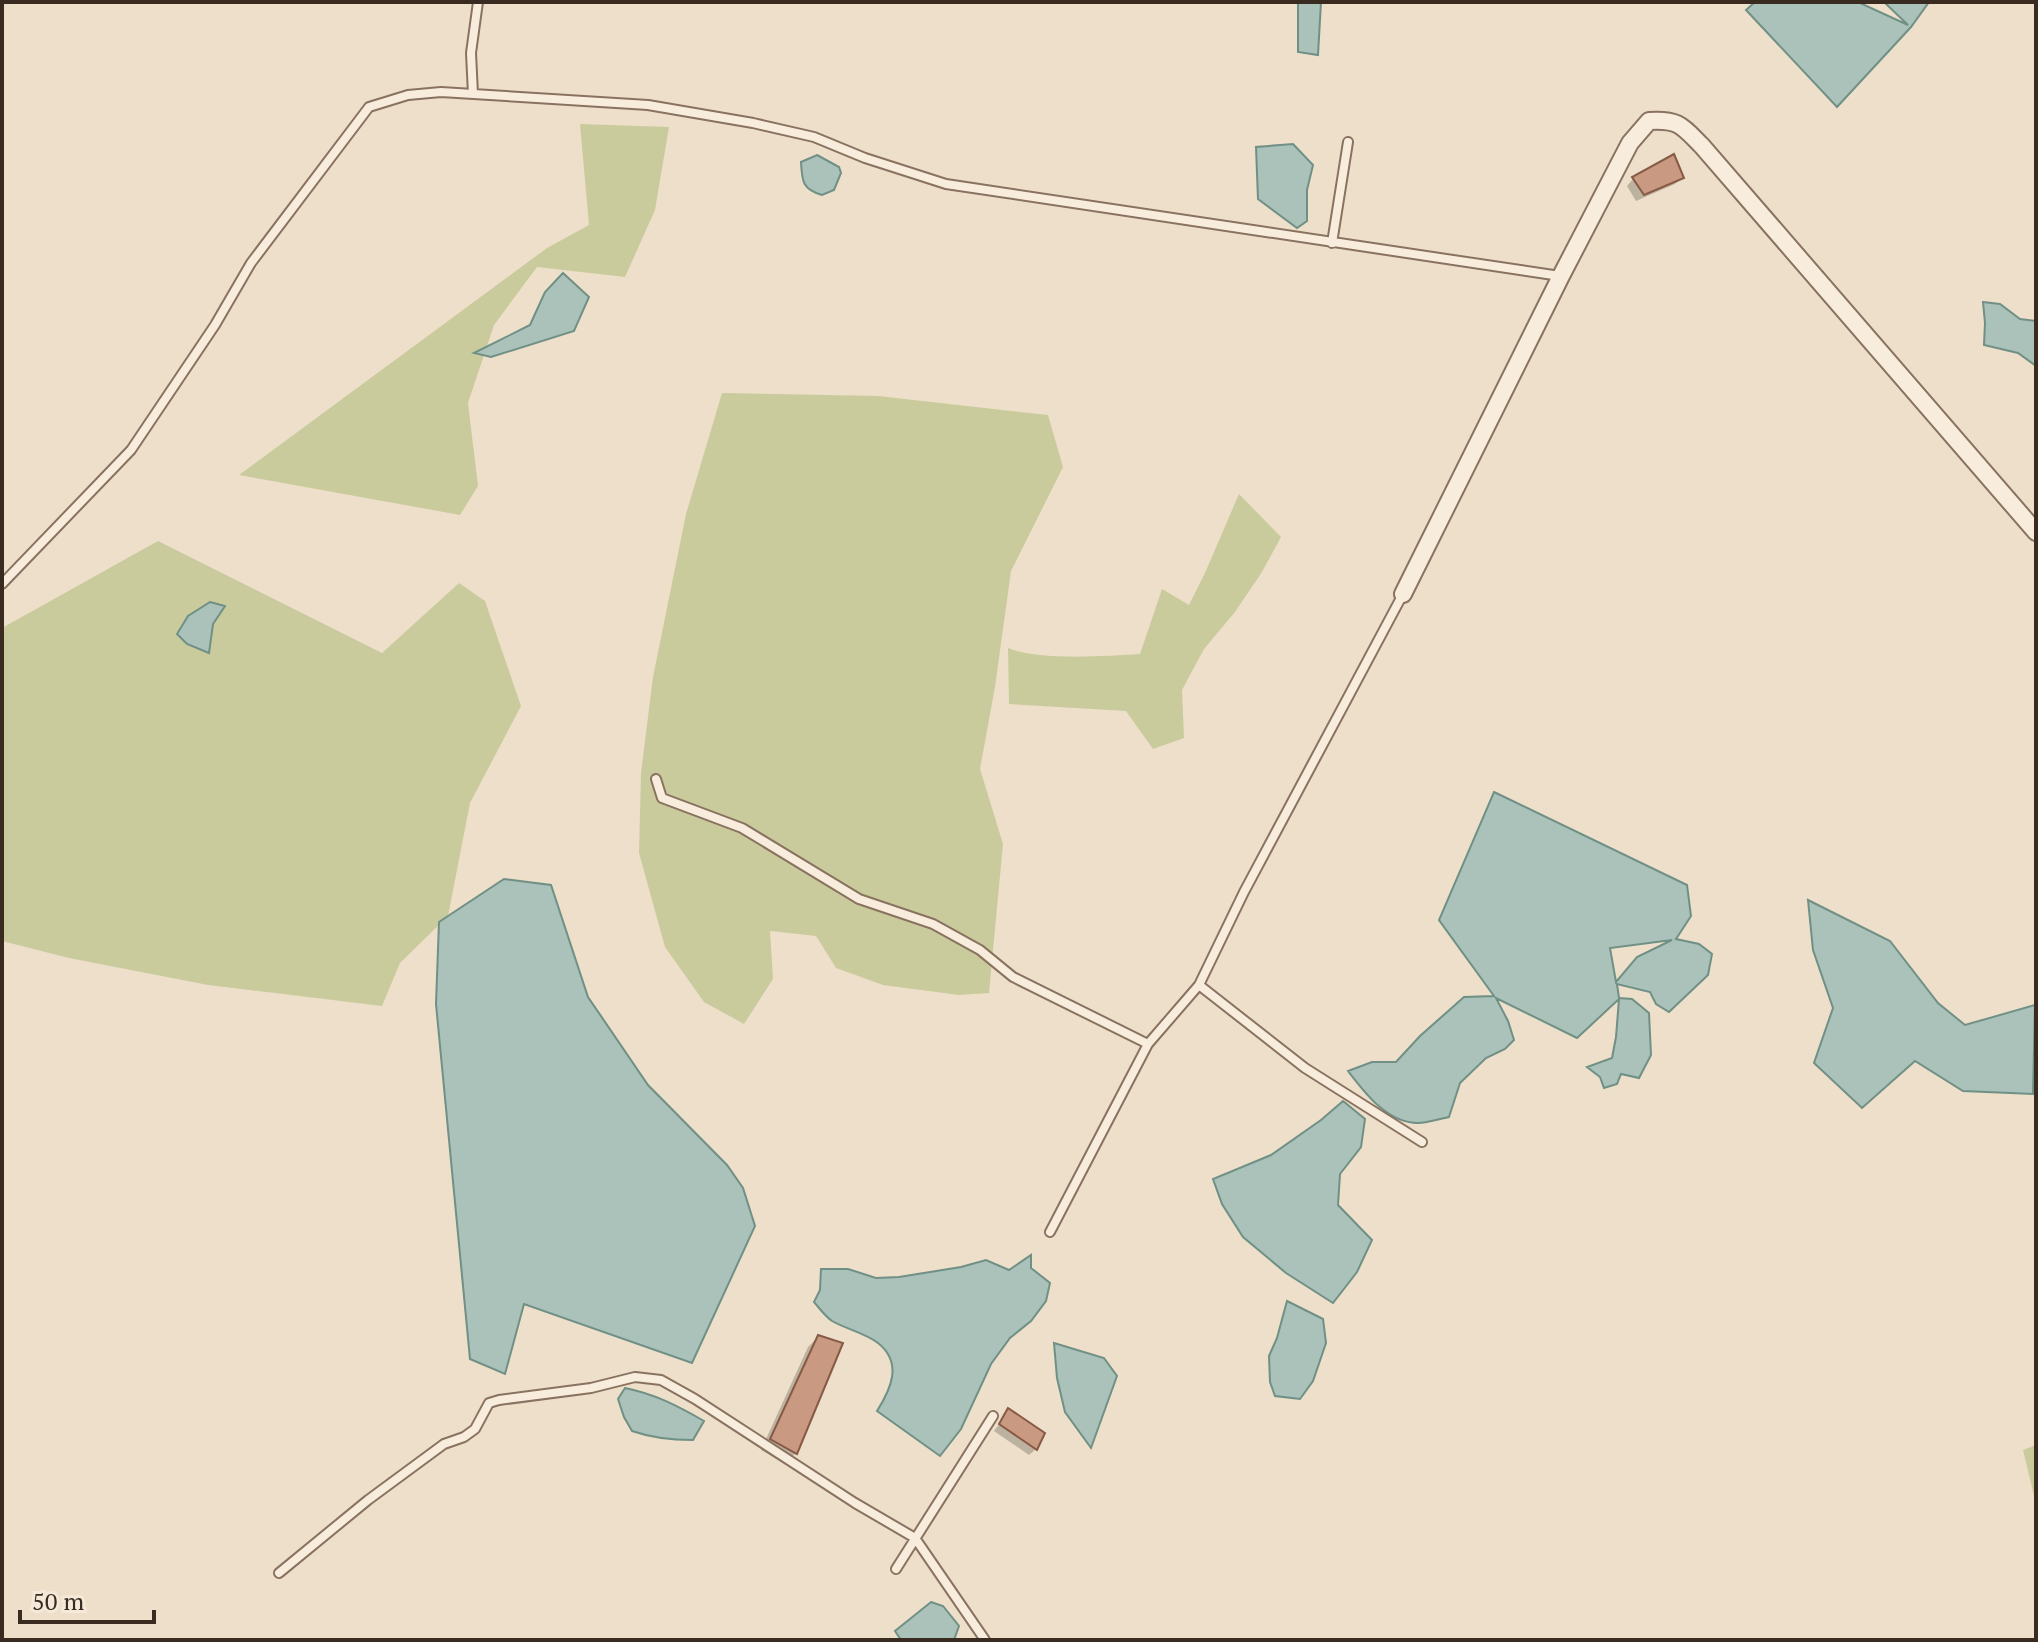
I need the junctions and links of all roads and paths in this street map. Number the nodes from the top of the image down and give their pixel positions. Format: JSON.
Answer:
{"nodes":[{"id":1,"x":478,"y":2,"type":"edge"},
{"id":2,"x":473,"y":94,"type":"junction"},
{"id":3,"x":1348,"y":142,"type":"dead end"},
{"id":4,"x":1332,"y":243,"type":"junction"},
{"id":5,"x":1561,"y":276,"type":"junction"},
{"id":6,"x":2036,"y":532,"type":"edge"},
{"id":7,"x":2,"y":584,"type":"edge"},
{"id":8,"x":1403,"y":594,"type":"joint"},
{"id":9,"x":656,"y":779,"type":"dead end"},
{"id":10,"x":1199,"y":985,"type":"junction"},
{"id":11,"x":1148,"y":1044,"type":"junction"},
{"id":12,"x":1422,"y":1142,"type":"dead end"},
{"id":13,"x":1050,"y":1232,"type":"dead end"},
{"id":14,"x":993,"y":1416,"type":"dead end"},
{"id":15,"x":915,"y":1538,"type":"junction"},
{"id":16,"x":896,"y":1569,"type":"dead end"},
{"id":17,"x":279,"y":1573,"type":"dead end"},
{"id":18,"x":985,"y":1640,"type":"edge"}],
"edges":[{"from":1,"to":2,"type":"lane"},
{"from":2,"to":4,"type":"lane"},
{"from":2,"to":7,"type":"lane"},
{"from":3,"to":4,"type":"lane"},
{"from":4,"to":5,"type":"lane"},
{"from":5,"to":6,"type":"street"},
{"from":5,"to":8,"type":"street"},
{"from":8,"to":10,"type":"lane"},
{"from":9,"to":11,"type":"lane"},
{"from":10,"to":11,"type":"lane"},
{"from":10,"to":12,"type":"lane"},
{"from":11,"to":13,"type":"lane"},
{"from":14,"to":15,"type":"lane"},
{"from":15,"to":16,"type":"lane"},
{"from":15,"to":17,"type":"lane"},
{"from":15,"to":18,"type":"lane"}]}
